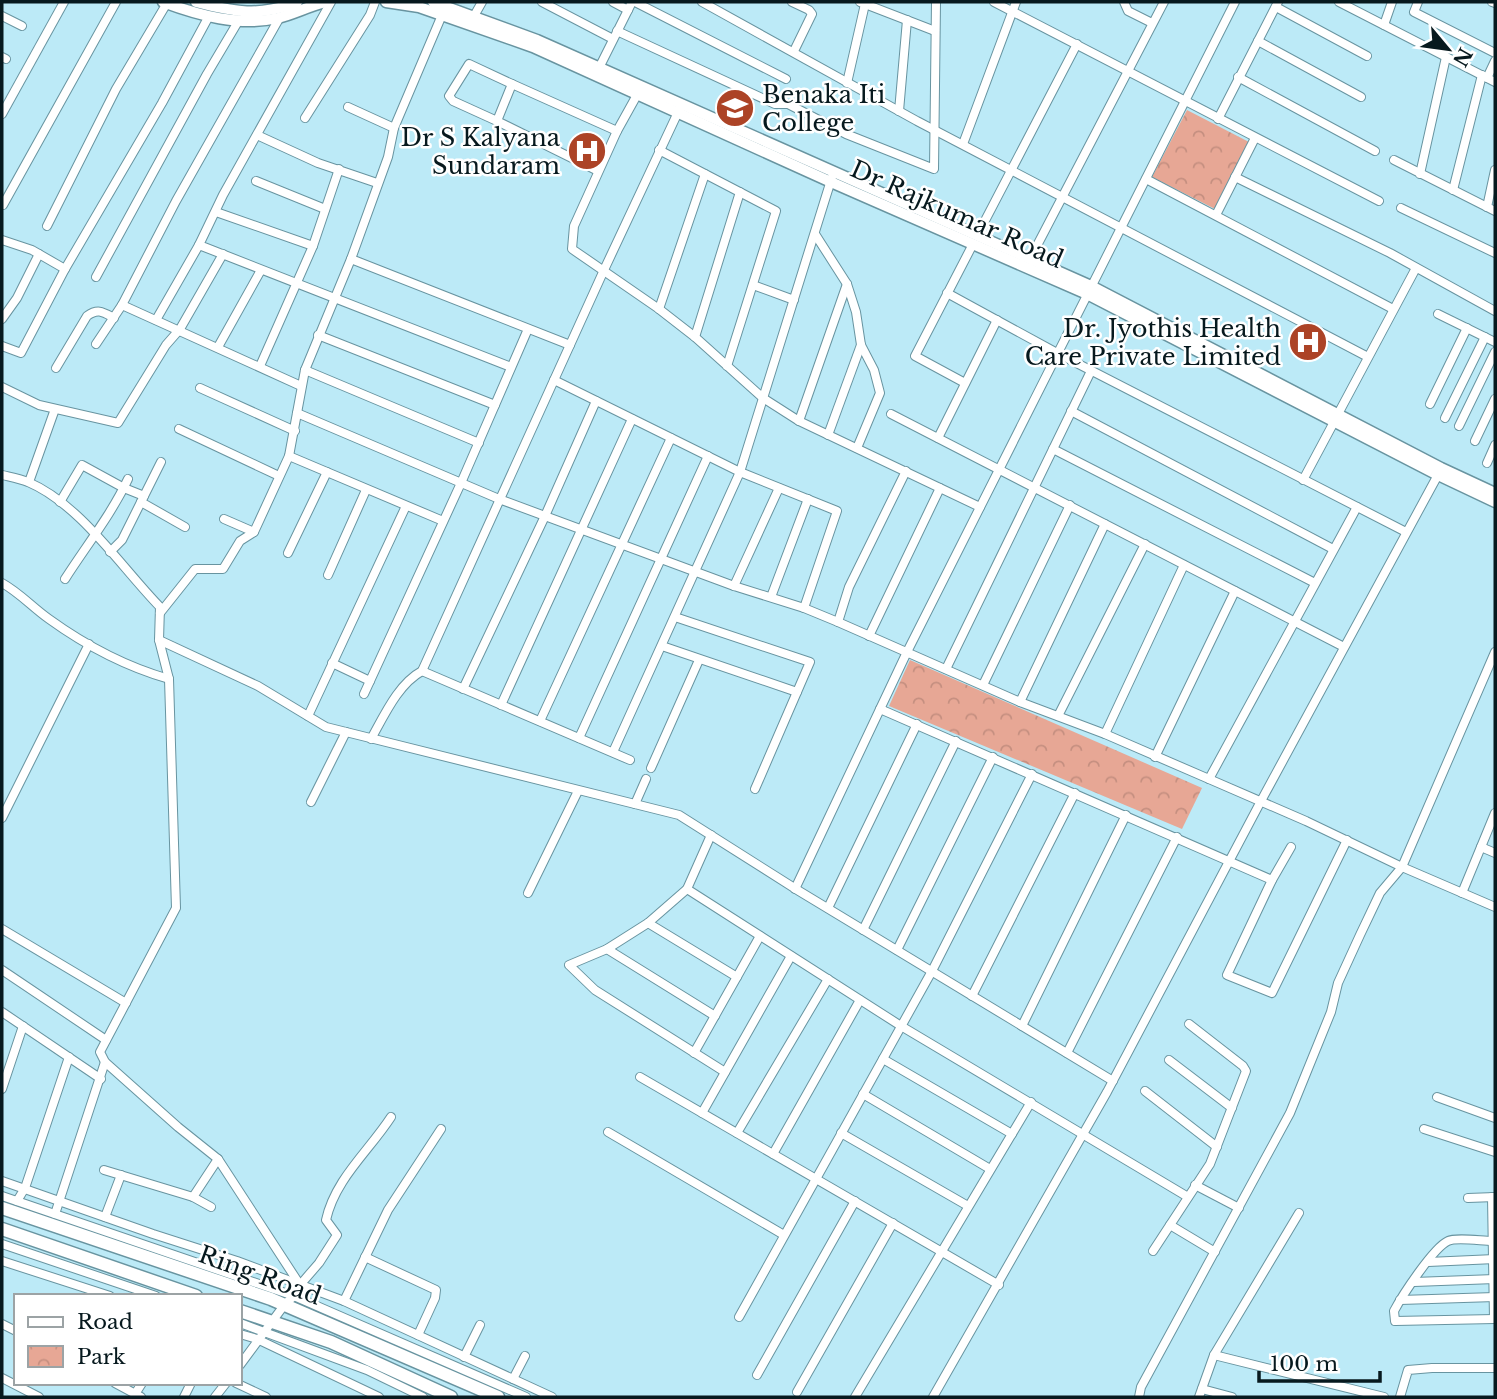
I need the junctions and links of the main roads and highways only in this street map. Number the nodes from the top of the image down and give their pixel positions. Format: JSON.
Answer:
{"nodes":[{"id":1,"x":196,"y":2,"type":"edge"},
{"id":2,"x":295,"y":2,"type":"edge"},
{"id":3,"x":328,"y":2,"type":"edge"},
{"id":4,"x":386,"y":2,"type":"edge"},
{"id":5,"x":433,"y":2,"type":"edge"},
{"id":6,"x":165,"y":3,"type":"edge"},
{"id":7,"x":210,"y":8,"type":"edge"},
{"id":8,"x":242,"y":11,"type":"edge"},
{"id":9,"x":597,"y":72,"type":"junction"},
{"id":10,"x":680,"y":109,"type":"junction"},
{"id":11,"x":975,"y":240,"type":"junction"},
{"id":12,"x":1089,"y":290,"type":"junction"},
{"id":13,"x":1440,"y":472,"type":"junction"},
{"id":14,"x":1495,"y":494,"type":"edge"},
{"id":15,"x":1495,"y":502,"type":"edge"},
{"id":16,"x":2,"y":1208,"type":"edge"},
{"id":17,"x":2,"y":1230,"type":"edge"},
{"id":18,"x":190,"y":1294,"type":"edge"},
{"id":19,"x":242,"y":1312,"type":"edge"},
{"id":20,"x":451,"y":1397,"type":"edge"},
{"id":21,"x":498,"y":1397,"type":"edge"}],
"edges":[{"from":1,"to":7,"type":"main road"},
{"from":2,"to":8,"type":"main road"},
{"from":3,"to":8,"type":"main road"},
{"from":4,"to":9,"type":"main road","name":"Dr Rajkumar Road"},
{"from":5,"to":9,"type":"main road","name":"Dr Rajkumar Road"},
{"from":6,"to":7,"type":"main road"},
{"from":7,"to":8,"type":"main road"},
{"from":9,"to":10,"type":"main road","name":"Dr Rajkumar Road"},
{"from":9,"to":10,"type":"main road","name":"Dr Rajkumar Road"},
{"from":10,"to":11,"type":"main road","name":"Dr Rajkumar Road"},
{"from":11,"to":12,"type":"main road","name":"Dr Rajkumar Road"},
{"from":11,"to":12,"type":"main road","name":"Dr Rajkumar Road"},
{"from":12,"to":13,"type":"main road","name":"Dr Rajkumar Road"},
{"from":13,"to":14,"type":"main road","name":"Dr Rajkumar Road"},
{"from":13,"to":15,"type":"main road","name":"Dr Rajkumar Road"},
{"from":16,"to":21,"type":"highway","name":"Ring Road"},
{"from":17,"to":18,"type":"highway","name":"Ring Road"},
{"from":19,"to":20,"type":"highway","name":"Ring Road"}]}
